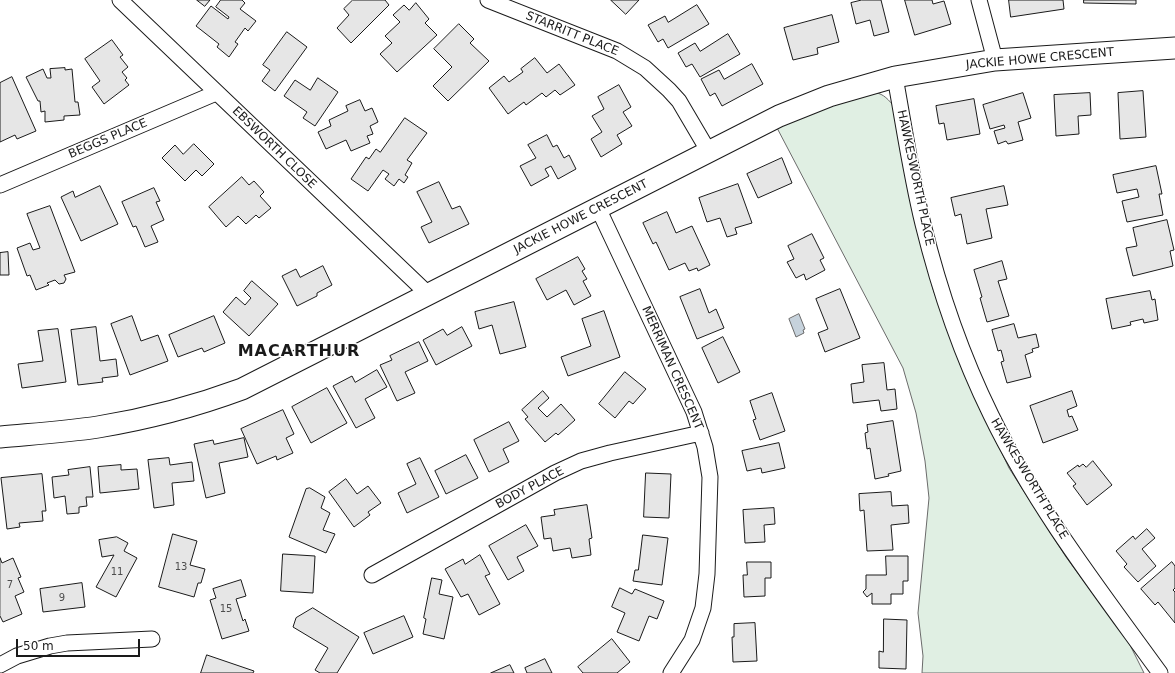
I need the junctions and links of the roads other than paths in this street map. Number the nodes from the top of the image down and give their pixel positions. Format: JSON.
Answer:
{"nodes":[{"id":1,"x":120,"y":0,"type":"edge"},
{"id":2,"x":488,"y":0,"type":"edge"},
{"id":3,"x":979,"y":0,"type":"edge"},
{"id":4,"x":1175,"y":48,"type":"edge"},
{"id":5,"x":995,"y":60,"type":"junction"},
{"id":6,"x":895,"y":77,"type":"junction"},
{"id":7,"x":216,"y":93,"type":"junction"},
{"id":8,"x":709,"y":152,"type":"junction"},
{"id":9,"x":0,"y":185,"type":"edge"},
{"id":10,"x":598,"y":208,"type":"junction"},
{"id":11,"x":429,"y":295,"type":"junction"},
{"id":12,"x":702,"y":433,"type":"junction"},
{"id":13,"x":0,"y":437,"type":"edge"},
{"id":14,"x":372,"y":575,"type":"dead end"},
{"id":15,"x":152,"y":639,"type":"dead end"},
{"id":16,"x":0,"y":665,"type":"edge"},
{"id":17,"x":671,"y":673,"type":"edge"},
{"id":18,"x":1160,"y":673,"type":"edge"}],
"edges":[{"from":1,"to":7,"type":"street","name":"EBSWORTH CLOSE"},
{"from":2,"to":8,"type":"street","name":"STARRITT PLACE"},
{"from":3,"to":5,"type":"street"},
{"from":4,"to":5,"type":"street","name":"JACKIE HOWE CRESCENT"},
{"from":5,"to":6,"type":"street","name":"JACKIE HOWE CRESCENT"},
{"from":6,"to":8,"type":"street","name":"JACKIE HOWE CRESCENT"},
{"from":6,"to":18,"type":"street","name":"HAWKESWORTH PLACE"},
{"from":7,"to":9,"type":"street","name":"BEGGS PLACE"},
{"from":7,"to":11,"type":"street","name":"EBSWORTH CLOSE"},
{"from":8,"to":10,"type":"street","name":"JACKIE HOWE CRESCENT"},
{"from":10,"to":11,"type":"street","name":"JACKIE HOWE CRESCENT"},
{"from":10,"to":12,"type":"street","name":"MERRIMAN CRESCENT"},
{"from":11,"to":13,"type":"street","name":"JACKIE HOWE CRESCENT"},
{"from":12,"to":14,"type":"street","name":"BODY PLACE"},
{"from":12,"to":17,"type":"street","name":"MERRIMAN CRESCENT"},
{"from":15,"to":16,"type":"street"}]}
